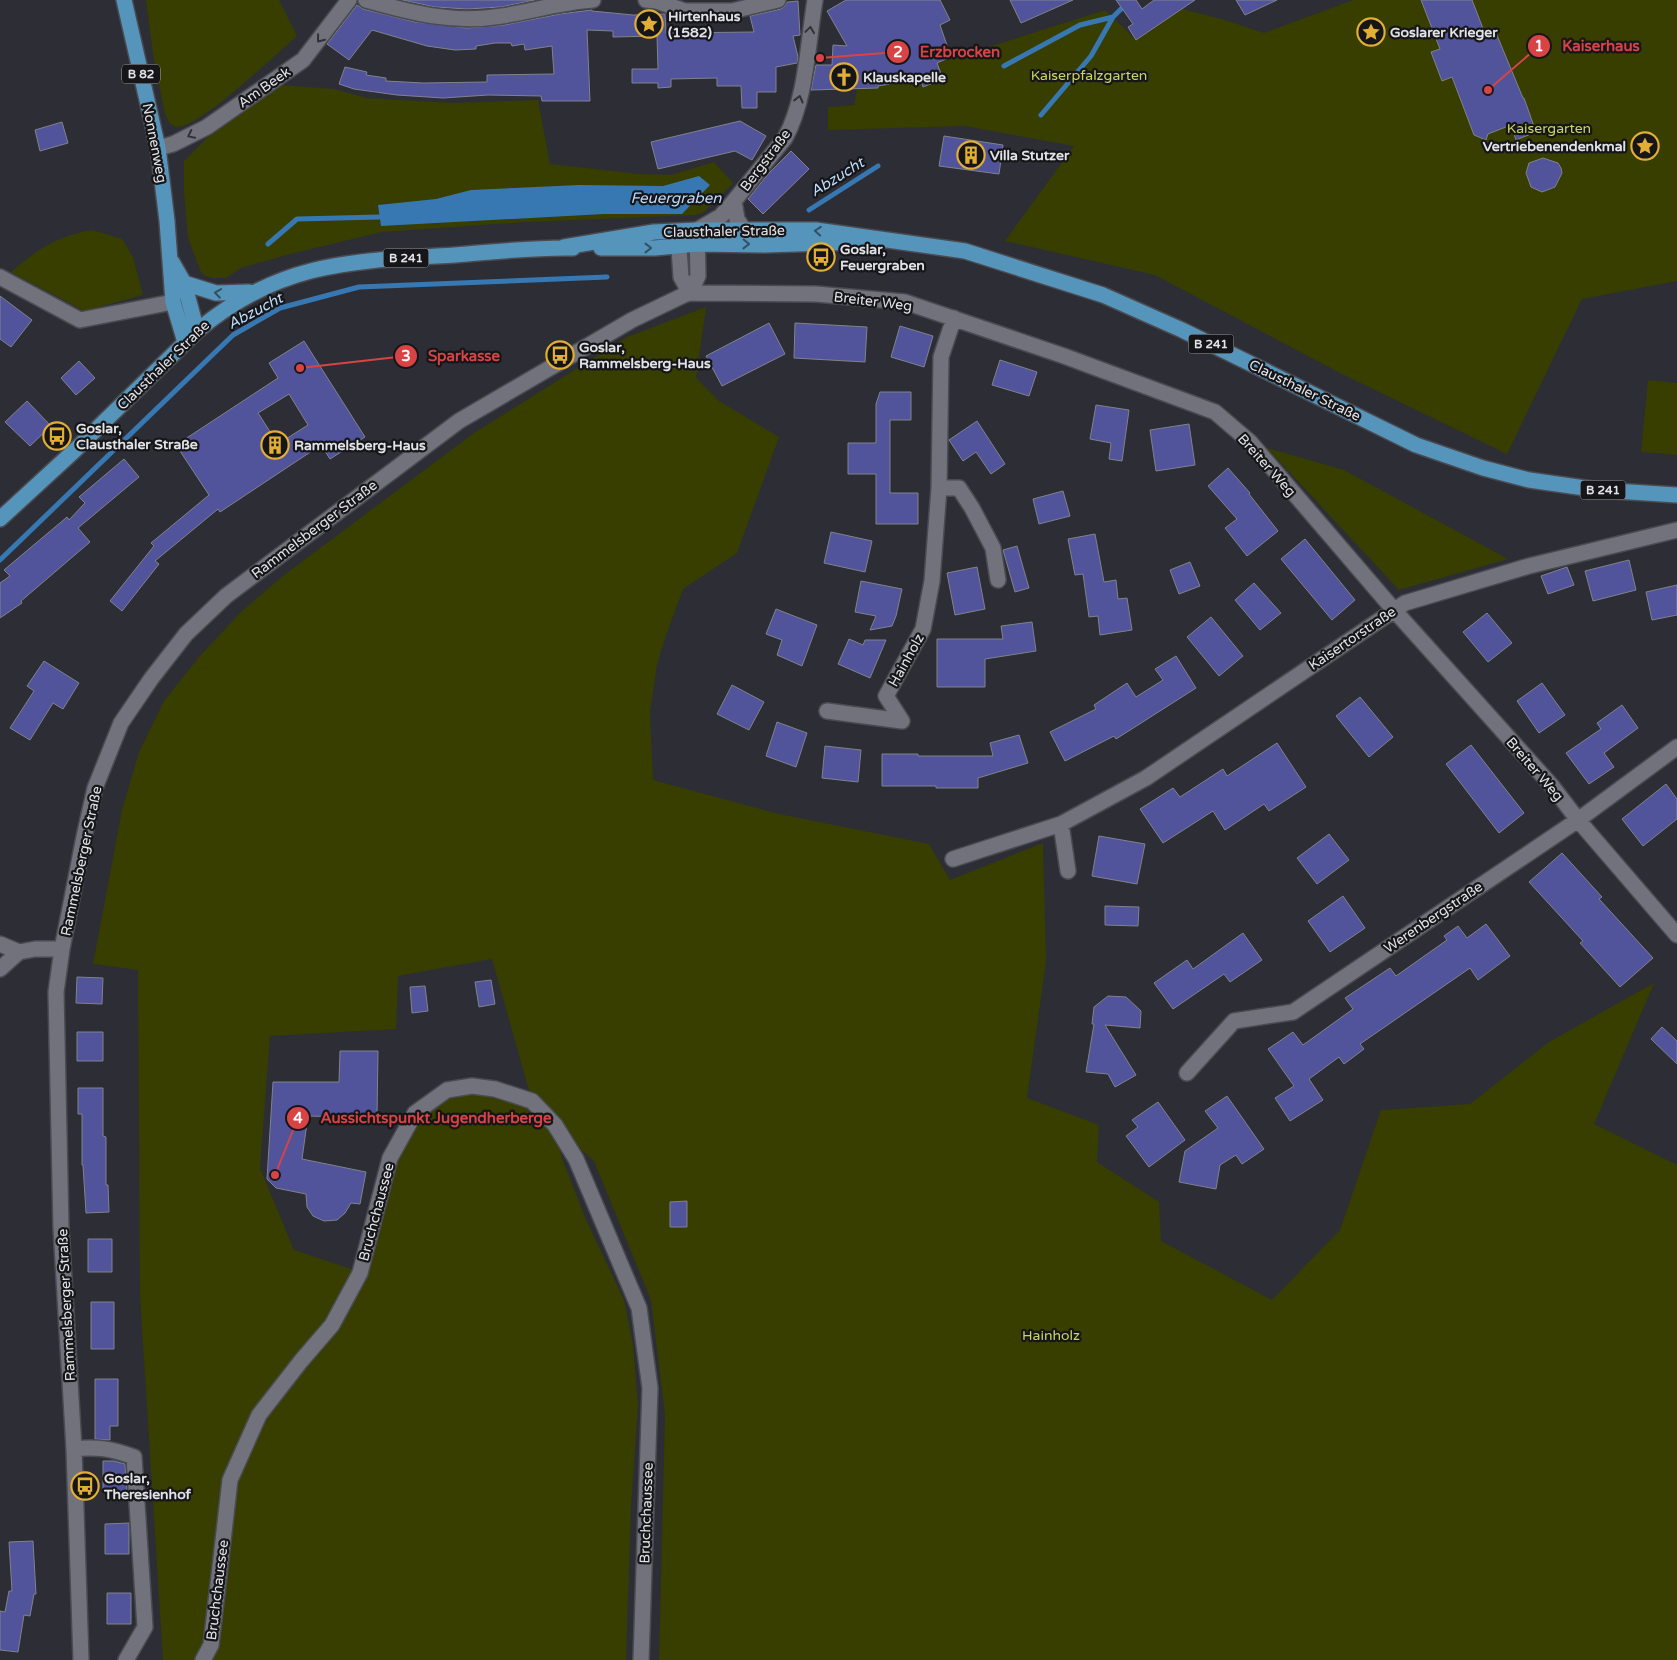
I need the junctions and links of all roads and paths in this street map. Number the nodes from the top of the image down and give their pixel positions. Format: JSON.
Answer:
{"nodes":[{"id":1,"x":124,"y":0,"type":"edge"},
{"id":2,"x":349,"y":0,"type":"edge"},
{"id":3,"x":366,"y":0,"type":"edge"},
{"id":4,"x":593,"y":0,"type":"edge"},
{"id":5,"x":646,"y":0,"type":"edge"},
{"id":6,"x":778,"y":0,"type":"edge"},
{"id":7,"x":814,"y":0,"type":"edge"},
{"id":8,"x":728,"y":5,"type":"edge"},
{"id":9,"x":158,"y":148,"type":"junction"},
{"id":10,"x":734,"y":201,"type":"junction"},
{"id":11,"x":744,"y":230,"type":"junction"},
{"id":12,"x":697,"y":237,"type":"junction"},
{"id":13,"x":678,"y":238,"type":"junction"},
{"id":14,"x":883,"y":241,"type":"junction"},
{"id":15,"x":170,"y":259,"type":"junction"},
{"id":16,"x":0,"y":277,"type":"edge"},
{"id":17,"x":184,"y":283,"type":"junction"},
{"id":18,"x":253,"y":292,"type":"junction"},
{"id":19,"x":690,"y":293,"type":"junction"},
{"id":20,"x":174,"y":302,"type":"junction"},
{"id":21,"x":954,"y":318,"type":"junction"},
{"id":22,"x":197,"y":331,"type":"junction"},
{"id":23,"x":185,"y":342,"type":"junction"},
{"id":24,"x":939,"y":488,"type":"junction"},
{"id":25,"x":1677,"y":495,"type":"edge"},
{"id":26,"x":0,"y":519,"type":"edge"},
{"id":27,"x":1677,"y":530,"type":"edge"},
{"id":28,"x":998,"y":580,"type":"dead end"},
{"id":29,"x":1394,"y":610,"type":"junction"},
{"id":30,"x":826,"y":711,"type":"dead end"},
{"id":31,"x":1677,"y":746,"type":"edge"},
{"id":32,"x":1578,"y":820,"type":"junction"},
{"id":33,"x":1061,"y":824,"type":"junction"},
{"id":34,"x":953,"y":859,"type":"dead end"},
{"id":35,"x":1068,"y":871,"type":"dead end"},
{"id":36,"x":1677,"y":935,"type":"edge"},
{"id":37,"x":0,"y":944,"type":"edge"},
{"id":38,"x":62,"y":949,"type":"junction"},
{"id":39,"x":19,"y":952,"type":"junction"},
{"id":40,"x":0,"y":969,"type":"edge"},
{"id":41,"x":1187,"y":1073,"type":"dead end"},
{"id":42,"x":74,"y":1449,"type":"junction"},
{"id":43,"x":80,"y":1660,"type":"edge"},
{"id":44,"x":126,"y":1660,"type":"edge"},
{"id":45,"x":203,"y":1660,"type":"edge"},
{"id":46,"x":641,"y":1660,"type":"edge"}],
"edges":[{"from":1,"to":9,"type":"main road","name":"Nonnenweg","number":"B 82"},
{"from":2,"to":9,"type":"street","name":"Am Beek","one_way":true},
{"from":3,"to":4,"type":"street"},
{"from":5,"to":8,"type":"street"},
{"from":6,"to":8,"type":"street"},
{"from":10,"to":7,"type":"street","name":"Bergstraße","one_way":true},
{"from":9,"to":15,"type":"main road","name":"Nonnenweg","number":"B 82"},
{"from":10,"to":11,"type":"street","name":"Bergstraße"},
{"from":10,"to":12,"type":"street","name":"Bergstraße"},
{"from":11,"to":12,"type":"main road","name":"Clausthaler Straße","number":"B 241"},
{"from":14,"to":11,"type":"main road","name":"Clausthaler Straße","number":"B 241","one_way":true},
{"from":12,"to":13,"type":"main road","name":"Clausthaler Straße","number":"B 241"},
{"from":12,"to":14,"type":"main road","name":"Clausthaler Straße","number":"B 241","one_way":true},
{"from":12,"to":19,"type":"street"},
{"from":13,"to":18,"type":"main road","name":"Clausthaler Straße","number":"B 241"},
{"from":13,"to":19,"type":"street"},
{"from":14,"to":25,"type":"main road","name":"Clausthaler Straße","number":"B 241"},
{"from":15,"to":17,"type":"main road","name":"Nonnenweg","number":"B 82"},
{"from":15,"to":20,"type":"main road","name":"Nonnenweg","number":"B 82"},
{"from":16,"to":20,"type":"street"},
{"from":18,"to":17,"type":"main road","one_way":true},
{"from":17,"to":22,"type":"main road","name":"Nonnenweg"},
{"from":18,"to":22,"type":"main road","name":"Clausthaler Straße","number":"B 241"},
{"from":19,"to":21,"type":"street","name":"Breiter Weg"},
{"from":19,"to":38,"type":"street","name":"Rammelsberger Straße"},
{"from":20,"to":23,"type":"main road","name":"Nonnenweg","number":"B 82"},
{"from":21,"to":24,"type":"street","name":"Hainholz"},
{"from":21,"to":29,"type":"street","name":"Breiter Weg"},
{"from":22,"to":23,"type":"main road","name":"Clausthaler Straße","number":"B 241"},
{"from":23,"to":26,"type":"main road","name":"Clausthaler Straße","number":"B 241"},
{"from":24,"to":28,"type":"street"},
{"from":24,"to":30,"type":"street","name":"Hainholz"},
{"from":27,"to":29,"type":"street","name":"Kaisertorstraße"},
{"from":29,"to":32,"type":"street","name":"Breiter Weg"},
{"from":29,"to":33,"type":"street","name":"Kaisertorstraße"},
{"from":31,"to":32,"type":"street","name":"Werenbergstraße"},
{"from":32,"to":36,"type":"street","name":"Breiter Weg"},
{"from":32,"to":41,"type":"street","name":"Werenbergstraße"},
{"from":33,"to":34,"type":"street","name":"Kaisertorstraße"},
{"from":33,"to":35,"type":"street"},
{"from":37,"to":39,"type":"street","name":"Rammelsberger Straße"},
{"from":38,"to":39,"type":"street","name":"Rammelsberger Straße"},
{"from":38,"to":42,"type":"street","name":"Rammelsberger Straße"},
{"from":39,"to":40,"type":"street"},
{"from":42,"to":43,"type":"street","name":"Rammelsberger Straße"},
{"from":42,"to":44,"type":"street"},
{"from":45,"to":46,"type":"street","name":"Bruchchaussee"}]}
